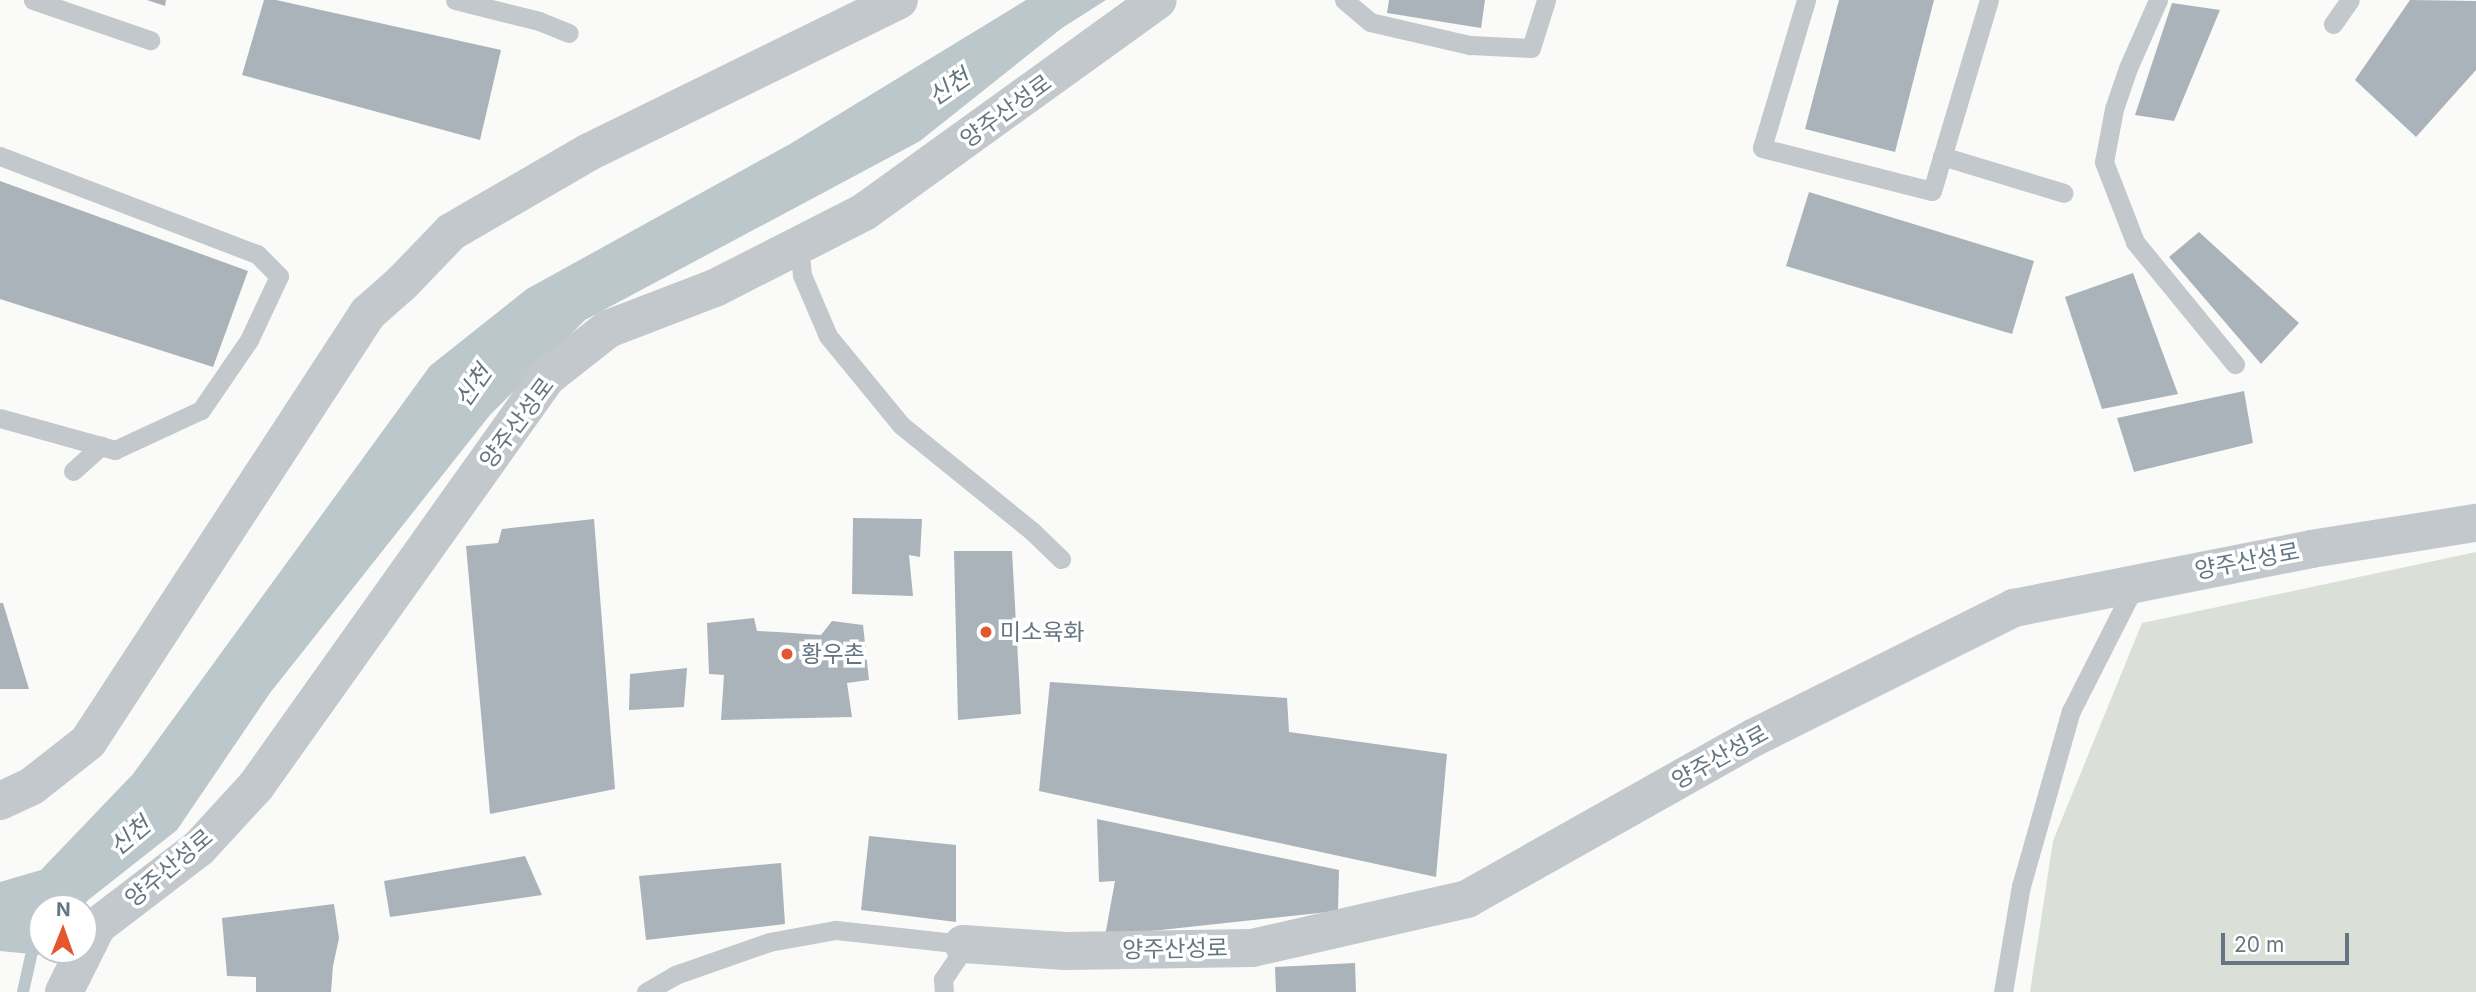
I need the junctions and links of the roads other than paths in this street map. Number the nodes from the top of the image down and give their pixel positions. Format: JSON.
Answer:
{"nodes":[{"id":1,"x":33,"y":0,"type":"edge"},
{"id":2,"x":455,"y":0,"type":"edge"},
{"id":3,"x":899,"y":0,"type":"edge"},
{"id":4,"x":1158,"y":0,"type":"edge"},
{"id":5,"x":1344,"y":0,"type":"edge"},
{"id":6,"x":1546,"y":0,"type":"edge"},
{"id":7,"x":1806,"y":0,"type":"edge"},
{"id":8,"x":1989,"y":0,"type":"edge"},
{"id":9,"x":2158,"y":0,"type":"edge"},
{"id":10,"x":2350,"y":0,"type":"edge"},
{"id":11,"x":2333,"y":24,"type":"dead end"},
{"id":12,"x":569,"y":33,"type":"dead end"},
{"id":13,"x":150,"y":40,"type":"dead end"},
{"id":14,"x":0,"y":156,"type":"edge"},
{"id":15,"x":1942,"y":156,"type":"junction"},
{"id":16,"x":2064,"y":193,"type":"dead end"},
{"id":17,"x":799,"y":246,"type":"junction"},
{"id":18,"x":2235,"y":364,"type":"dead end"},
{"id":19,"x":0,"y":418,"type":"edge"},
{"id":20,"x":101,"y":446,"type":"junction"},
{"id":21,"x":73,"y":471,"type":"dead end"},
{"id":22,"x":2476,"y":523,"type":"edge"},
{"id":23,"x":1061,"y":559,"type":"dead end"},
{"id":24,"x":2136,"y":582,"type":"junction"},
{"id":25,"x":0,"y":800,"type":"edge"},
{"id":26,"x":964,"y":944,"type":"junction"},
{"id":27,"x":64,"y":992,"type":"edge"},
{"id":28,"x":646,"y":992,"type":"edge"},
{"id":29,"x":944,"y":992,"type":"edge"},
{"id":30,"x":2003,"y":992,"type":"edge"}],
"edges":[{"from":1,"to":13,"type":"lane"},
{"from":2,"to":12,"type":"lane"},
{"from":3,"to":25,"type":"street"},
{"from":4,"to":17,"type":"street","name":"양주산성로"},
{"from":5,"to":6,"type":"lane"},
{"from":7,"to":15,"type":"lane"},
{"from":8,"to":15,"type":"lane"},
{"from":9,"to":18,"type":"lane"},
{"from":10,"to":11,"type":"lane"},
{"from":14,"to":20,"type":"lane"},
{"from":15,"to":16,"type":"lane"},
{"from":17,"to":23,"type":"lane"},
{"from":17,"to":27,"type":"street","name":"양주산성로"},
{"from":19,"to":20,"type":"lane"},
{"from":20,"to":21,"type":"lane"},
{"from":22,"to":24,"type":"street","name":"양주산성로"},
{"from":24,"to":26,"type":"street","name":"양주산성로"},
{"from":24,"to":30,"type":"lane"},
{"from":26,"to":28,"type":"lane"},
{"from":26,"to":29,"type":"lane"}]}
